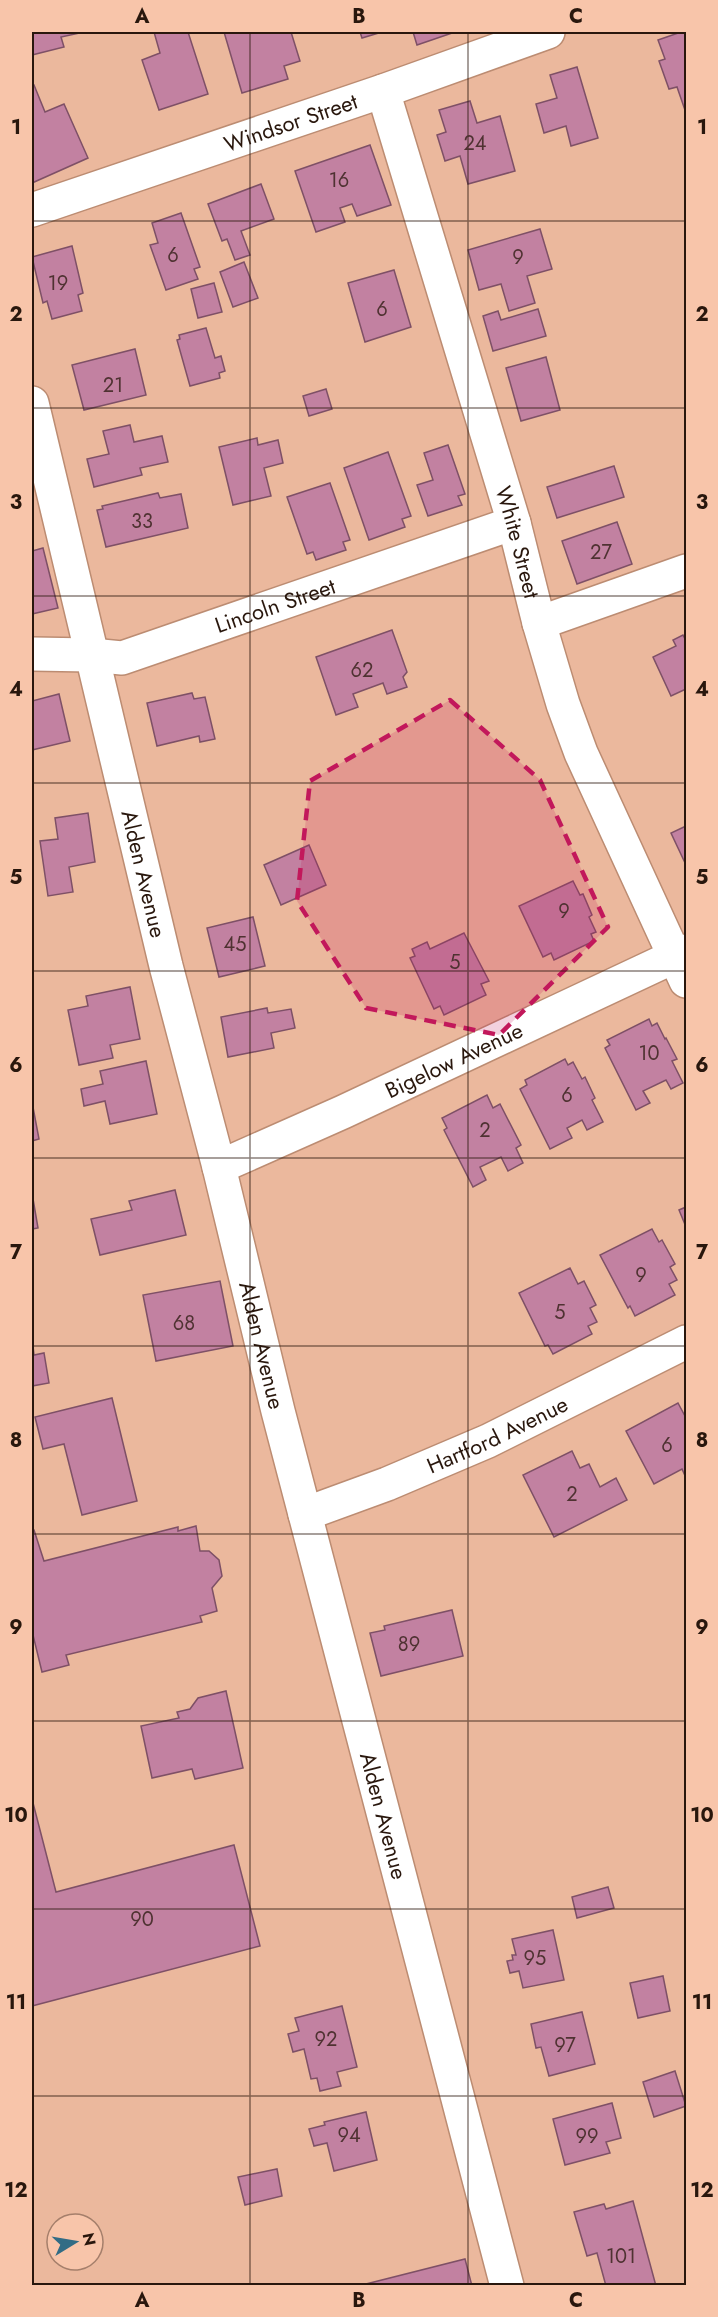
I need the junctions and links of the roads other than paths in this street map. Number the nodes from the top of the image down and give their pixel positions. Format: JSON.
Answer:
{"nodes":[{"id":1,"x":548,"y":32,"type":"edge"},
{"id":2,"x":383,"y":91,"type":"junction"},
{"id":3,"x":32,"y":210,"type":"edge"},
{"id":4,"x":32,"y":403,"type":"edge"},
{"id":5,"x":514,"y":523,"type":"junction"},
{"id":6,"x":687,"y":571,"type":"edge"},
{"id":7,"x":539,"y":623,"type":"junction"},
{"id":8,"x":32,"y":654,"type":"edge"},
{"id":9,"x":92,"y":655,"type":"junction"},
{"id":10,"x":683,"y":963,"type":"edge"},
{"id":11,"x":219,"y":1167,"type":"junction"},
{"id":12,"x":687,"y":1342,"type":"edge"},
{"id":13,"x":304,"y":1514,"type":"junction"},
{"id":14,"x":507,"y":2286,"type":"edge"}],
"edges":[{"from":1,"to":2,"type":"street","name":"Windsor Street"},
{"from":2,"to":3,"type":"street","name":"Windsor Street"},
{"from":2,"to":5,"type":"street","name":"White Street"},
{"from":4,"to":9,"type":"street","name":"Alden Avenue"},
{"from":5,"to":7,"type":"street","name":"White Street"},
{"from":5,"to":9,"type":"street","name":"Lincoln Street"},
{"from":6,"to":7,"type":"street"},
{"from":7,"to":10,"type":"street","name":"White Street"},
{"from":8,"to":9,"type":"street","name":"Lincoln Street"},
{"from":9,"to":11,"type":"street","name":"Alden Avenue"},
{"from":10,"to":11,"type":"street","name":"Bigelow Avenue"},
{"from":11,"to":13,"type":"street","name":"Alden Avenue"},
{"from":12,"to":13,"type":"street","name":"Hartford Avenue"},
{"from":13,"to":14,"type":"street","name":"Alden Avenue"}]}
